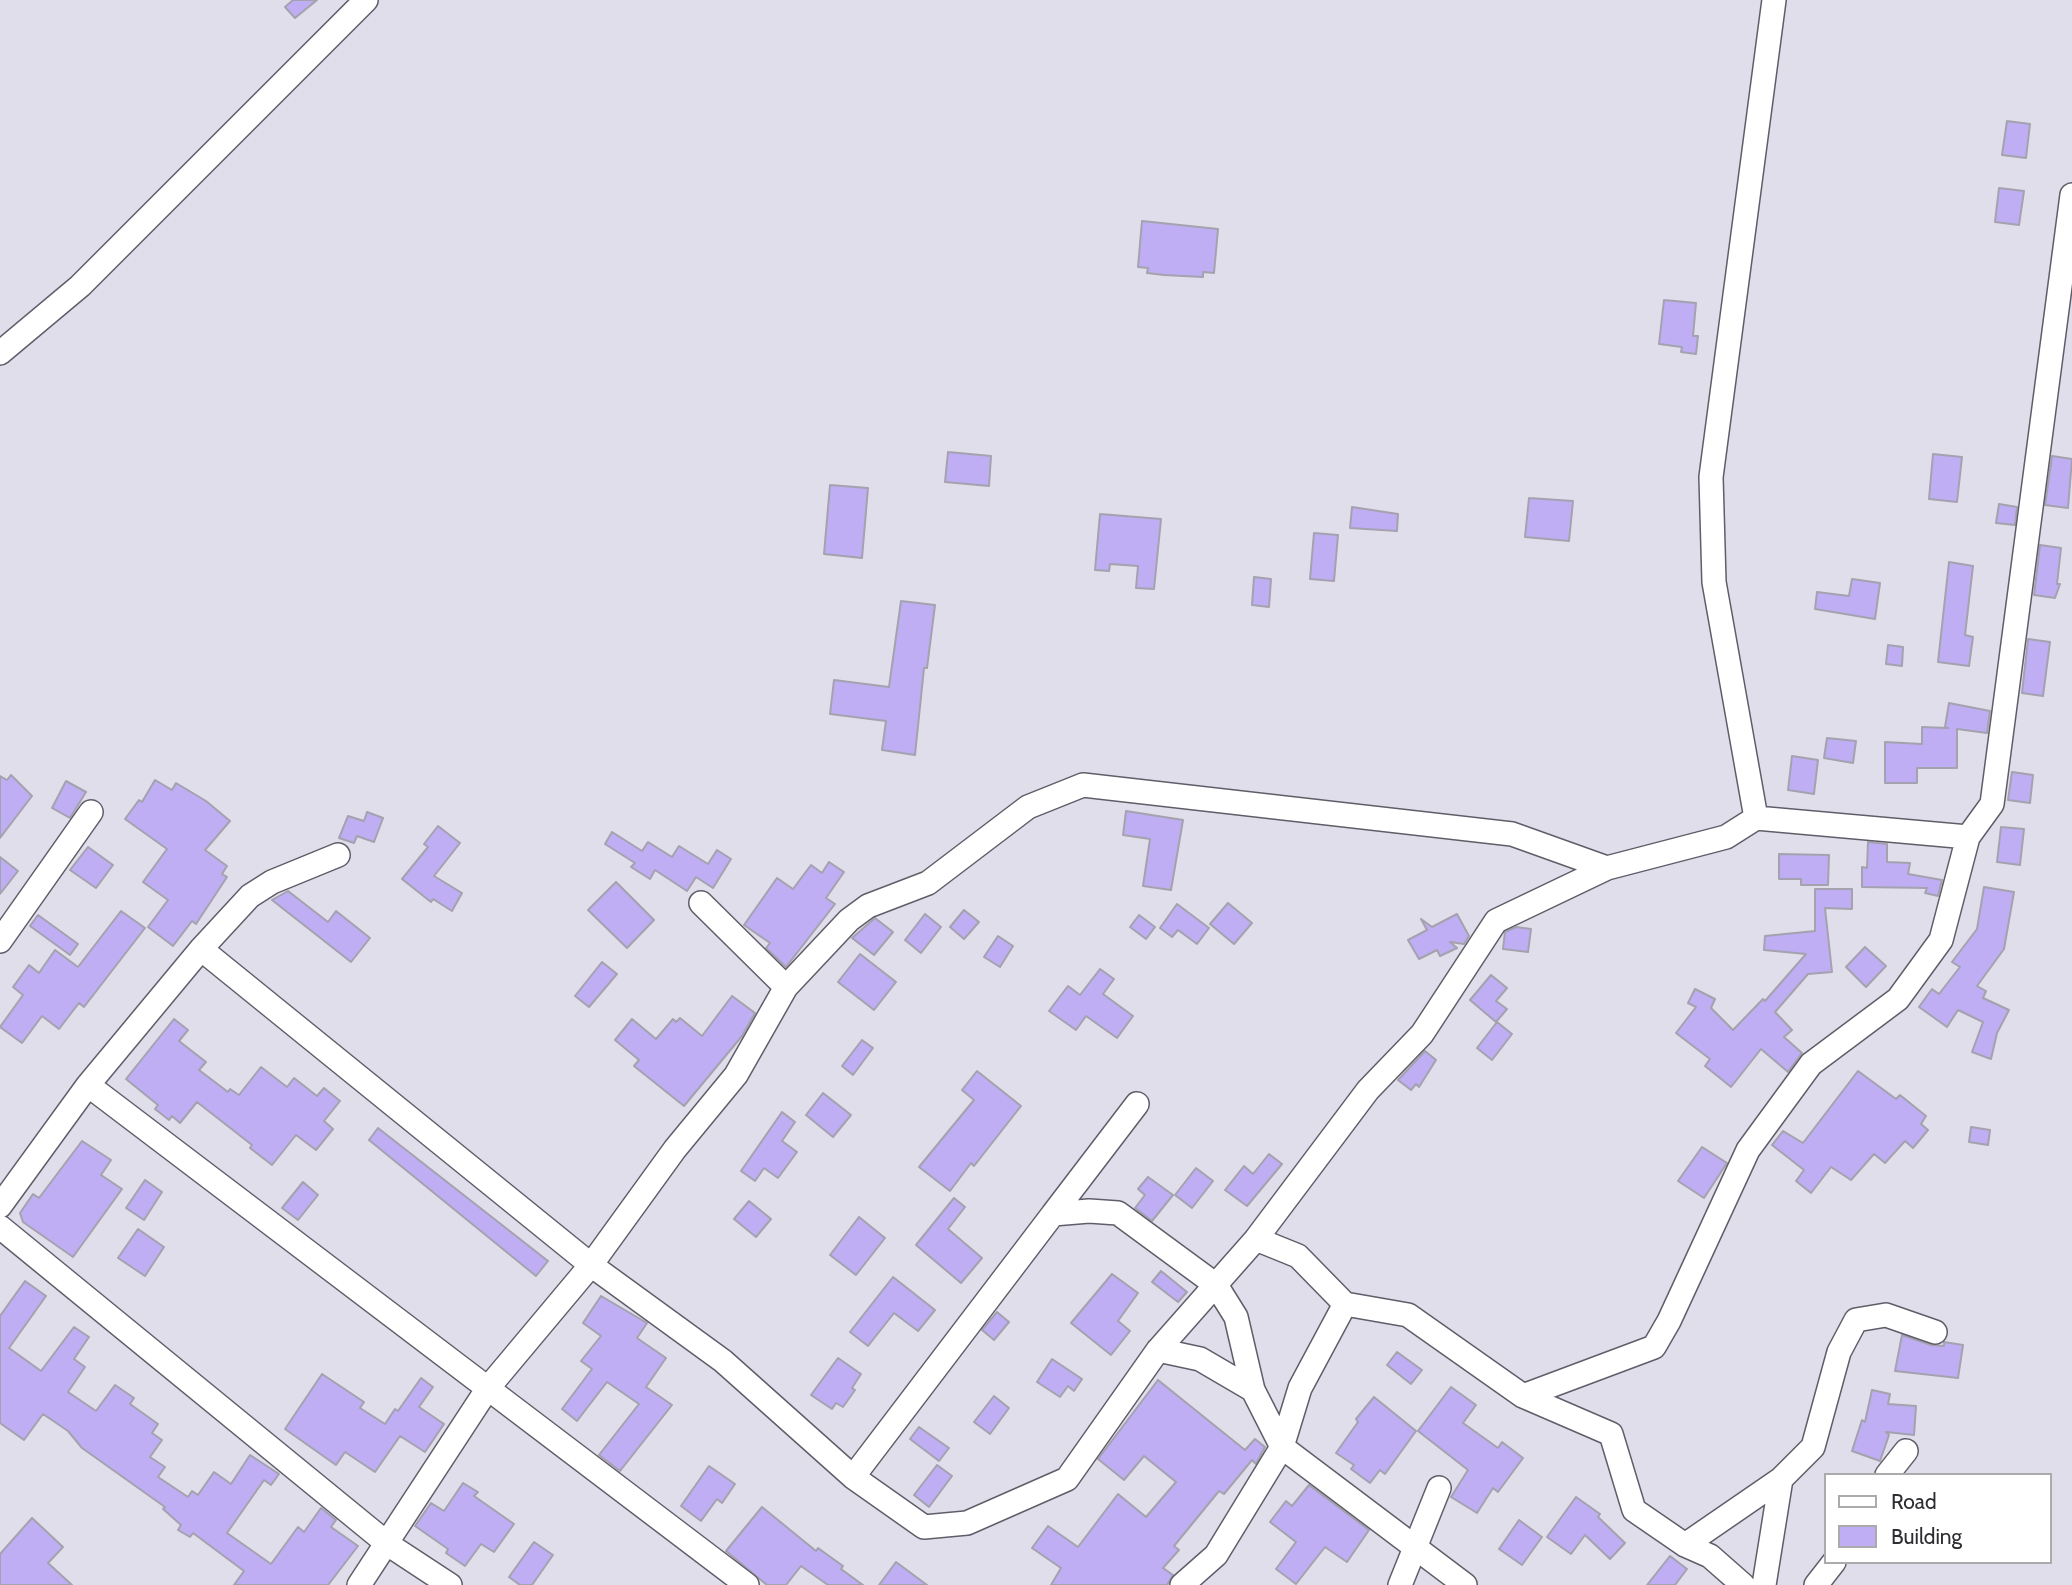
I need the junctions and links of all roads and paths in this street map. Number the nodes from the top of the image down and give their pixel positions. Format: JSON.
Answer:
{"nodes":[{"id":1,"x":1774,"y":0,"type":"edge"},
{"id":2,"x":361,"y":3,"type":"edge"},
{"id":3,"x":2072,"y":195,"type":"edge"},
{"id":4,"x":0,"y":353,"type":"edge"},
{"id":5,"x":91,"y":813,"type":"dead end"},
{"id":6,"x":1756,"y":818,"type":"junction"},
{"id":7,"x":1968,"y":837,"type":"junction"},
{"id":8,"x":338,"y":855,"type":"dead end"},
{"id":9,"x":1607,"y":868,"type":"junction"},
{"id":10,"x":701,"y":903,"type":"dead end"},
{"id":11,"x":0,"y":941,"type":"edge"},
{"id":12,"x":201,"y":950,"type":"junction"},
{"id":13,"x":786,"y":987,"type":"junction"},
{"id":14,"x":88,"y":1086,"type":"junction"},
{"id":15,"x":1137,"y":1104,"type":"dead end"},
{"id":16,"x":0,"y":1206,"type":"edge"},
{"id":17,"x":1053,"y":1214,"type":"junction"},
{"id":18,"x":0,"y":1227,"type":"edge"},
{"id":19,"x":1256,"y":1239,"type":"junction"},
{"id":20,"x":591,"y":1265,"type":"junction"},
{"id":21,"x":1216,"y":1285,"type":"junction"},
{"id":22,"x":1345,"y":1304,"type":"junction"},
{"id":23,"x":1935,"y":1332,"type":"dead end"},
{"id":24,"x":1158,"y":1350,"type":"junction"},
{"id":25,"x":488,"y":1388,"type":"junction"},
{"id":26,"x":1252,"y":1390,"type":"junction"},
{"id":27,"x":1523,"y":1396,"type":"junction"},
{"id":28,"x":1282,"y":1447,"type":"junction"},
{"id":29,"x":1906,"y":1451,"type":"dead end"},
{"id":30,"x":1889,"y":1473,"type":"edge"},
{"id":31,"x":853,"y":1477,"type":"junction"},
{"id":32,"x":1781,"y":1479,"type":"junction"},
{"id":33,"x":1439,"y":1488,"type":"dead end"},
{"id":34,"x":389,"y":1545,"type":"junction"},
{"id":35,"x":1685,"y":1545,"type":"junction"},
{"id":36,"x":1417,"y":1550,"type":"junction"},
{"id":37,"x":1831,"y":1564,"type":"edge"},
{"id":38,"x":359,"y":1585,"type":"edge"},
{"id":39,"x":450,"y":1585,"type":"edge"},
{"id":40,"x":747,"y":1585,"type":"edge"},
{"id":41,"x":1182,"y":1585,"type":"edge"},
{"id":42,"x":1401,"y":1585,"type":"edge"},
{"id":43,"x":1465,"y":1585,"type":"edge"},
{"id":44,"x":1743,"y":1585,"type":"edge"},
{"id":45,"x":1764,"y":1585,"type":"edge"},
{"id":46,"x":1815,"y":1585,"type":"edge"}],
"edges":[{"from":1,"to":6,"type":"street"},
{"from":2,"to":4,"type":"street"},
{"from":3,"to":7,"type":"street"},
{"from":5,"to":11,"type":"street"},
{"from":6,"to":7,"type":"street"},
{"from":6,"to":9,"type":"street"},
{"from":7,"to":27,"type":"street"},
{"from":8,"to":12,"type":"street"},
{"from":9,"to":13,"type":"street"},
{"from":9,"to":19,"type":"street"},
{"from":10,"to":13,"type":"street"},
{"from":12,"to":14,"type":"street"},
{"from":12,"to":20,"type":"street"},
{"from":13,"to":20,"type":"street"},
{"from":14,"to":16,"type":"street"},
{"from":14,"to":25,"type":"street"},
{"from":15,"to":17,"type":"street"},
{"from":17,"to":21,"type":"street"},
{"from":17,"to":31,"type":"street"},
{"from":18,"to":34,"type":"street"},
{"from":19,"to":21,"type":"street"},
{"from":19,"to":22,"type":"street"},
{"from":20,"to":25,"type":"street"},
{"from":20,"to":31,"type":"street"},
{"from":21,"to":24,"type":"street"},
{"from":21,"to":26,"type":"street"},
{"from":22,"to":27,"type":"street"},
{"from":22,"to":28,"type":"street"},
{"from":23,"to":32,"type":"street"},
{"from":24,"to":26,"type":"street"},
{"from":24,"to":31,"type":"street"},
{"from":25,"to":34,"type":"street"},
{"from":25,"to":40,"type":"street"},
{"from":26,"to":28,"type":"street"},
{"from":27,"to":35,"type":"street"},
{"from":28,"to":36,"type":"street"},
{"from":28,"to":41,"type":"street"},
{"from":29,"to":30,"type":"street"},
{"from":32,"to":35,"type":"street"},
{"from":32,"to":45,"type":"street"},
{"from":33,"to":36,"type":"street"},
{"from":34,"to":38,"type":"street"},
{"from":34,"to":39,"type":"street"},
{"from":35,"to":44,"type":"street"},
{"from":36,"to":42,"type":"street"},
{"from":36,"to":43,"type":"street"},
{"from":37,"to":46,"type":"street"}]}
